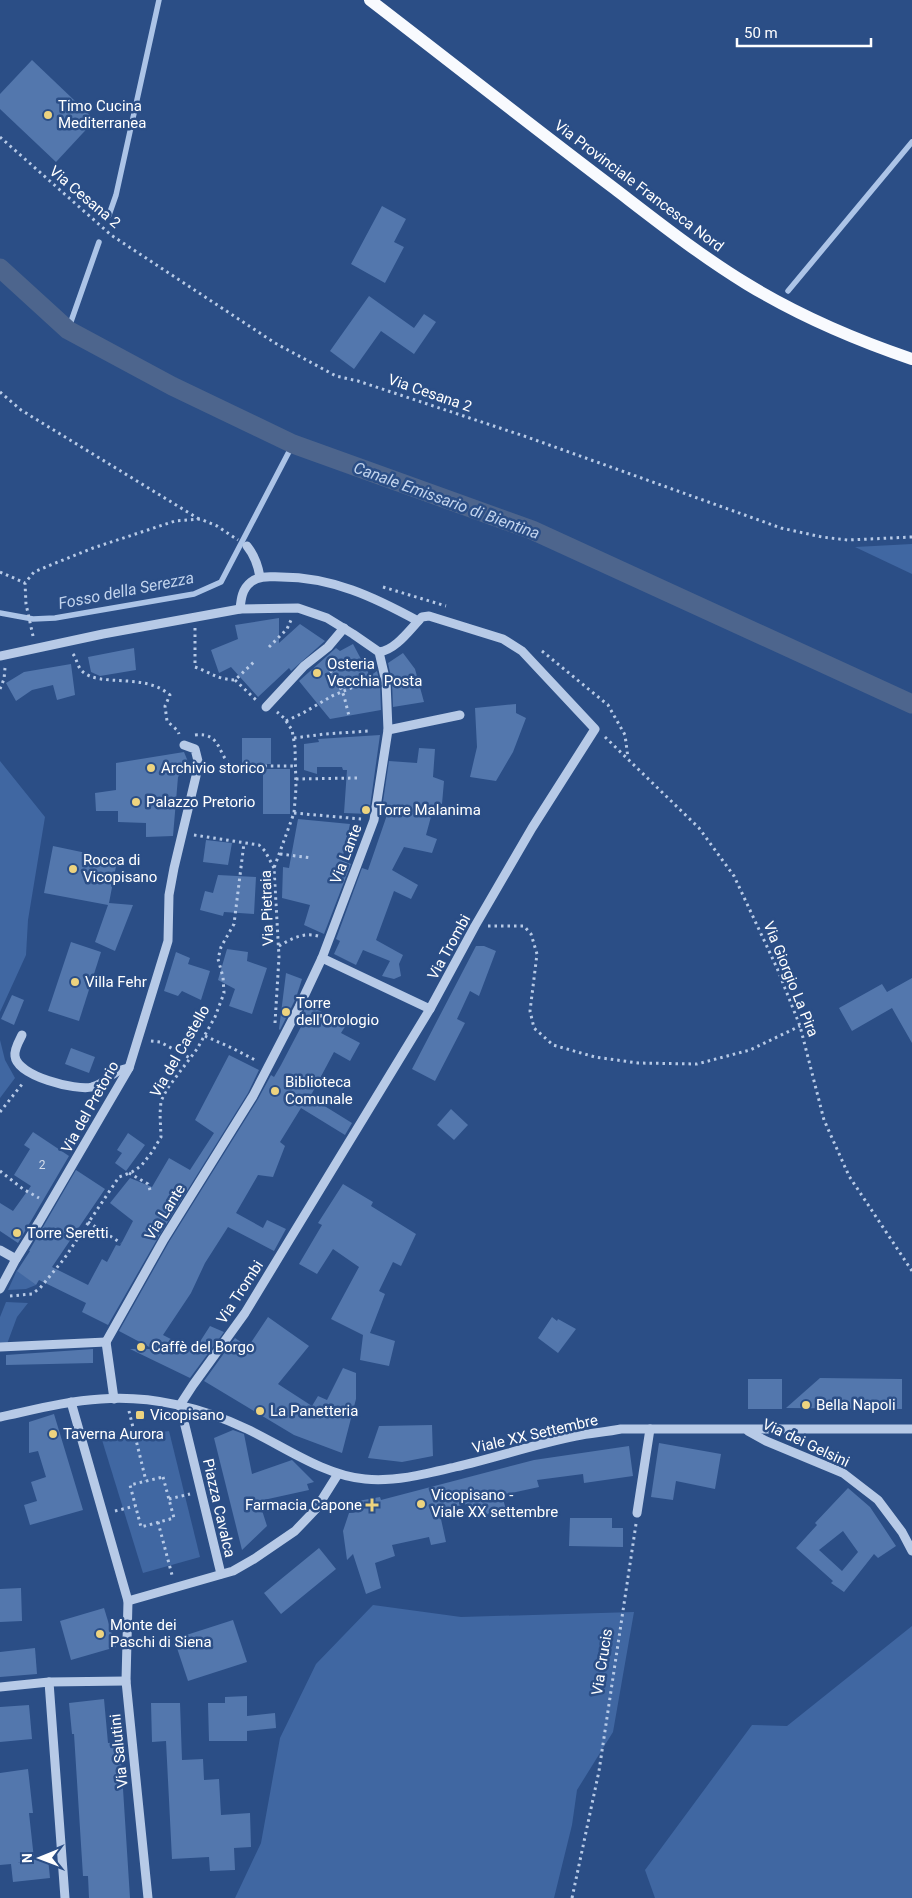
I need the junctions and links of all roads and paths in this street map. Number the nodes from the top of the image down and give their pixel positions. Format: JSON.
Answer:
{"nodes":[{"id":1,"x":370,"y":0,"type":"edge"},
{"id":2,"x":0,"y":137,"type":"edge"},
{"id":3,"x":912,"y":360,"type":"edge"},
{"id":4,"x":0,"y":392,"type":"edge"},
{"id":5,"x":200,"y":520,"type":"junction"},
{"id":6,"x":912,"y":537,"type":"edge"},
{"id":7,"x":236,"y":539,"type":"dead end"},
{"id":8,"x":246,"y":546,"type":"dead end"},
{"id":9,"x":0,"y":572,"type":"edge"},
{"id":10,"x":260,"y":577,"type":"junction"},
{"id":11,"x":25,"y":583,"type":"junction"},
{"id":12,"x":298,"y":608,"type":"junction"},
{"id":13,"x":240,"y":609,"type":"junction"},
{"id":14,"x":418,"y":620,"type":"junction"},
{"id":15,"x":344,"y":628,"type":"junction"},
{"id":16,"x":30,"y":629,"type":"dead end"},
{"id":17,"x":196,"y":640,"type":"dead end"},
{"id":18,"x":62,"y":642,"type":"junction"},
{"id":19,"x":269,"y":647,"type":"dead end"},
{"id":20,"x":379,"y":652,"type":"junction"},
{"id":21,"x":319,"y":654,"type":"junction"},
{"id":22,"x":2,"y":655,"type":"edge"},
{"id":23,"x":256,"y":660,"type":"dead end"},
{"id":24,"x":384,"y":675,"type":"junction"},
{"id":25,"x":235,"y":680,"type":"junction"},
{"id":26,"x":0,"y":689,"type":"edge"},
{"id":27,"x":342,"y":692,"type":"junction"},
{"id":28,"x":266,"y":706,"type":"joint"},
{"id":29,"x":277,"y":712,"type":"dead end"},
{"id":30,"x":460,"y":715,"type":"dead end"},
{"id":31,"x":349,"y":716,"type":"dead end"},
{"id":32,"x":286,"y":721,"type":"junction"},
{"id":33,"x":595,"y":729,"type":"junction"},
{"id":34,"x":388,"y":730,"type":"junction"},
{"id":35,"x":369,"y":732,"type":"dead end"},
{"id":36,"x":188,"y":736,"type":"dead end"},
{"id":37,"x":294,"y":738,"type":"junction"},
{"id":38,"x":182,"y":741,"type":"joint"},
{"id":39,"x":296,"y":766,"type":"junction"},
{"id":40,"x":357,"y":778,"type":"dead end"},
{"id":41,"x":296,"y":779,"type":"junction"},
{"id":42,"x":294,"y":813,"type":"junction"},
{"id":43,"x":351,"y":818,"type":"dead end"},
{"id":44,"x":205,"y":836,"type":"dead end"},
{"id":45,"x":244,"y":843,"type":"junction"},
{"id":46,"x":280,"y":854,"type":"junction"},
{"id":47,"x":312,"y":858,"type":"dead end"},
{"id":48,"x":274,"y":868,"type":"junction"},
{"id":49,"x":475,"y":926,"type":"junction"},
{"id":50,"x":321,"y":937,"type":"dead end"},
{"id":51,"x":279,"y":946,"type":"junction"},
{"id":52,"x":322,"y":958,"type":"junction"},
{"id":53,"x":430,"y":1009,"type":"junction"},
{"id":54,"x":800,"y":1026,"type":"junction"},
{"id":55,"x":275,"y":1027,"type":"dead end"},
{"id":56,"x":22,"y":1035,"type":"dead end"},
{"id":57,"x":205,"y":1036,"type":"junction"},
{"id":58,"x":190,"y":1058,"type":"junction"},
{"id":59,"x":130,"y":1065,"type":"junction"},
{"id":60,"x":268,"y":1068,"type":"junction"},
{"id":61,"x":33,"y":1074,"type":"junction"},
{"id":62,"x":0,"y":1112,"type":"edge"},
{"id":63,"x":0,"y":1171,"type":"edge"},
{"id":64,"x":128,"y":1173,"type":"junction"},
{"id":65,"x":150,"y":1190,"type":"dead end"},
{"id":66,"x":49,"y":1205,"type":"junction"},
{"id":67,"x":88,"y":1222,"type":"junction"},
{"id":68,"x":121,"y":1244,"type":"dead end"},
{"id":69,"x":0,"y":1250,"type":"edge"},
{"id":70,"x":16,"y":1259,"type":"junction"},
{"id":71,"x":912,"y":1271,"type":"edge"},
{"id":72,"x":3,"y":1292,"type":"edge"},
{"id":73,"x":106,"y":1342,"type":"junction"},
{"id":74,"x":0,"y":1348,"type":"edge"},
{"id":75,"x":114,"y":1399,"type":"junction"},
{"id":76,"x":126,"y":1399,"type":"junction"},
{"id":77,"x":71,"y":1402,"type":"junction"},
{"id":78,"x":180,"y":1405,"type":"junction"},
{"id":79,"x":0,"y":1417,"type":"edge"},
{"id":80,"x":650,"y":1429,"type":"junction"},
{"id":81,"x":746,"y":1429,"type":"junction"},
{"id":82,"x":912,"y":1429,"type":"edge"},
{"id":83,"x":338,"y":1474,"type":"junction"},
{"id":84,"x":146,"y":1481,"type":"junction"},
{"id":85,"x":201,"y":1491,"type":"junction"},
{"id":86,"x":169,"y":1499,"type":"junction"},
{"id":87,"x":135,"y":1506,"type":"junction"},
{"id":88,"x":637,"y":1513,"type":"joint"},
{"id":89,"x":102,"y":1514,"type":"junction"},
{"id":90,"x":158,"y":1522,"type":"junction"},
{"id":91,"x":912,"y":1551,"type":"edge"},
{"id":92,"x":221,"y":1574,"type":"junction"},
{"id":93,"x":176,"y":1587,"type":"junction"},
{"id":94,"x":128,"y":1601,"type":"junction"},
{"id":95,"x":126,"y":1681,"type":"junction"},
{"id":96,"x":49,"y":1682,"type":"junction"},
{"id":97,"x":0,"y":1687,"type":"edge"},
{"id":98,"x":64,"y":1898,"type":"edge"},
{"id":99,"x":148,"y":1898,"type":"edge"},
{"id":100,"x":572,"y":1898,"type":"edge"}],
"edges":[{"from":1,"to":3,"type":"main road","name":"Via Provinciale Francesca Nord"},
{"from":2,"to":6,"type":"path","name":"Via Cesana 2"},
{"from":4,"to":5,"type":"path"},
{"from":5,"to":7,"type":"path"},
{"from":5,"to":11,"type":"path"},
{"from":8,"to":10,"type":"street"},
{"from":9,"to":11,"type":"path"},
{"from":10,"to":13,"type":"street"},
{"from":10,"to":14,"type":"street"},
{"from":11,"to":16,"type":"path"},
{"from":12,"to":13,"type":"street"},
{"from":12,"to":15,"type":"street"},
{"from":12,"to":19,"type":"path"},
{"from":13,"to":18,"type":"street"},
{"from":14,"to":20,"type":"street"},
{"from":14,"to":33,"type":"street"},
{"from":15,"to":20,"type":"street"},
{"from":15,"to":21,"type":"street"},
{"from":17,"to":25,"type":"path"},
{"from":18,"to":22,"type":"street"},
{"from":18,"to":38,"type":"path"},
{"from":20,"to":24,"type":"street","name":"Via Lante"},
{"from":21,"to":27,"type":"path"},
{"from":21,"to":28,"type":"street"},
{"from":22,"to":26,"type":"path"},
{"from":23,"to":25,"type":"path"},
{"from":24,"to":27,"type":"path"},
{"from":24,"to":34,"type":"street","name":"Via Lante"},
{"from":25,"to":28,"type":"path"},
{"from":27,"to":31,"type":"path"},
{"from":27,"to":32,"type":"path"},
{"from":29,"to":32,"type":"path","name":"Via Pietraia"},
{"from":30,"to":34,"type":"street"},
{"from":32,"to":37,"type":"path","name":"Via Pietraia"},
{"from":33,"to":49,"type":"street","name":"Via Trombi"},
{"from":33,"to":54,"type":"path","name":"Via Giorgio La Pira"},
{"from":34,"to":52,"type":"street","name":"Via Lante"},
{"from":35,"to":37,"type":"path"},
{"from":36,"to":39,"type":"path"},
{"from":37,"to":39,"type":"path","name":"Via Pietraia"},
{"from":38,"to":59,"type":"street","name":"Via del Pretorio"},
{"from":39,"to":41,"type":"path","name":"Via Pietraia"},
{"from":40,"to":41,"type":"path"},
{"from":41,"to":42,"type":"path","name":"Via Pietraia"},
{"from":42,"to":43,"type":"path"},
{"from":42,"to":46,"type":"path","name":"Via Pietraia"},
{"from":44,"to":45,"type":"path"},
{"from":45,"to":48,"type":"path"},
{"from":45,"to":57,"type":"path","name":"Via del Castello"},
{"from":46,"to":47,"type":"path"},
{"from":46,"to":48,"type":"path","name":"Via Pietraia"},
{"from":48,"to":51,"type":"path","name":"Via Pietraia"},
{"from":49,"to":53,"type":"street","name":"Via Trombi"},
{"from":49,"to":54,"type":"path"},
{"from":50,"to":51,"type":"path"},
{"from":51,"to":55,"type":"path","name":"Via Pietraia"},
{"from":52,"to":53,"type":"street"},
{"from":52,"to":60,"type":"street","name":"Via Lante"},
{"from":53,"to":78,"type":"street","name":"Via Trombi"},
{"from":54,"to":71,"type":"path","name":"Via Giorgio La Pira"},
{"from":56,"to":61,"type":"street"},
{"from":57,"to":58,"type":"path","name":"Via del Castello"},
{"from":57,"to":60,"type":"path"},
{"from":58,"to":59,"type":"path"},
{"from":58,"to":64,"type":"path","name":"Via del Castello"},
{"from":59,"to":61,"type":"street"},
{"from":59,"to":66,"type":"street","name":"Via del Pretorio"},
{"from":60,"to":73,"type":"street","name":"Via Lante"},
{"from":61,"to":62,"type":"path"},
{"from":63,"to":66,"type":"path"},
{"from":64,"to":65,"type":"path"},
{"from":64,"to":67,"type":"path","name":"Via del Castello"},
{"from":66,"to":70,"type":"street","name":"Via del Pretorio"},
{"from":67,"to":68,"type":"path"},
{"from":67,"to":72,"type":"path","name":"Via del Castello"},
{"from":69,"to":70,"type":"street"},
{"from":70,"to":72,"type":"street","name":"Via del Pretorio"},
{"from":73,"to":74,"type":"street"},
{"from":73,"to":75,"type":"street"},
{"from":75,"to":76,"type":"street"},
{"from":75,"to":77,"type":"street"},
{"from":76,"to":78,"type":"street"},
{"from":76,"to":84,"type":"path"},
{"from":77,"to":79,"type":"street"},
{"from":77,"to":89,"type":"street"},
{"from":78,"to":83,"type":"street","name":"Viale XX Settembre"},
{"from":78,"to":85,"type":"street","name":"Piazza Cavalca"},
{"from":80,"to":81,"type":"street","name":"Viale XX Settembre"},
{"from":80,"to":83,"type":"street","name":"Viale XX Settembre"},
{"from":80,"to":88,"type":"street"},
{"from":81,"to":82,"type":"street","name":"Viale XX Settembre"},
{"from":81,"to":91,"type":"street","name":"Via dei Gelsini"},
{"from":83,"to":92,"type":"street"},
{"from":84,"to":86,"type":"path"},
{"from":84,"to":87,"type":"path"},
{"from":85,"to":86,"type":"path"},
{"from":85,"to":92,"type":"street","name":"Piazza Cavalca"},
{"from":86,"to":90,"type":"path"},
{"from":87,"to":89,"type":"path"},
{"from":87,"to":90,"type":"path"},
{"from":88,"to":100,"type":"path","name":"Via Crucis"},
{"from":89,"to":94,"type":"street"},
{"from":90,"to":93,"type":"path"},
{"from":92,"to":93,"type":"street","name":"Piazza Cavalca"},
{"from":93,"to":94,"type":"street","name":"Piazza Cavalca"},
{"from":94,"to":95,"type":"street","name":"Via Salutini"},
{"from":95,"to":96,"type":"street"},
{"from":95,"to":99,"type":"street","name":"Via Salutini"},
{"from":96,"to":97,"type":"street"},
{"from":96,"to":98,"type":"street"}]}
